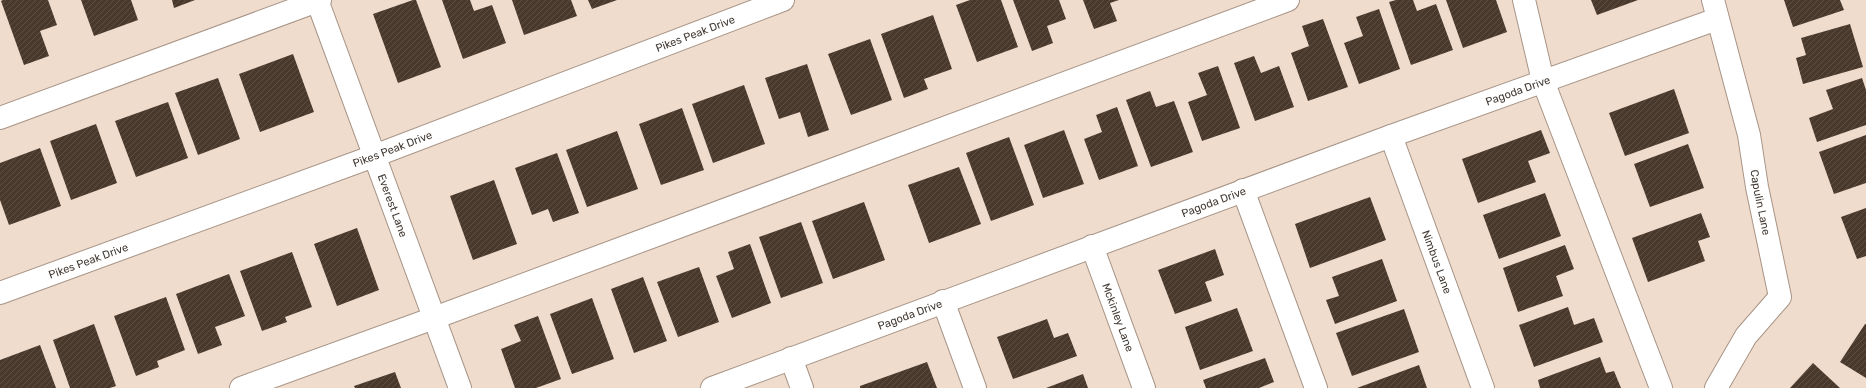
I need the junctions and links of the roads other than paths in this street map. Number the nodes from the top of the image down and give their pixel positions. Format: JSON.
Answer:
{"nodes":[{"id":1,"x":318,"y":0,"type":"edge"},
{"id":2,"x":783,"y":0,"type":"edge"},
{"id":3,"x":1288,"y":0,"type":"edge"},
{"id":4,"x":1524,"y":0,"type":"edge"},
{"id":5,"x":1715,"y":10,"type":"edge"},
{"id":6,"x":1543,"y":81,"type":"junction"},
{"id":7,"x":0,"y":118,"type":"edge"},
{"id":8,"x":1391,"y":136,"type":"junction"},
{"id":9,"x":374,"y":156,"type":"junction"},
{"id":10,"x":1243,"y":190,"type":"junction"},
{"id":11,"x":1092,"y":246,"type":"junction"},
{"id":12,"x":0,"y":293,"type":"edge"},
{"id":13,"x":943,"y":301,"type":"junction"},
{"id":14,"x":434,"y":318,"type":"junction"},
{"id":15,"x":791,"y":358,"type":"junction"},
{"id":16,"x":241,"y":388,"type":"edge"},
{"id":17,"x":460,"y":388,"type":"edge"},
{"id":18,"x":712,"y":388,"type":"edge"},
{"id":19,"x":802,"y":388,"type":"edge"},
{"id":20,"x":975,"y":388,"type":"edge"},
{"id":21,"x":1144,"y":388,"type":"edge"},
{"id":22,"x":1316,"y":388,"type":"edge"},
{"id":23,"x":1483,"y":388,"type":"edge"},
{"id":24,"x":1661,"y":388,"type":"edge"},
{"id":25,"x":1716,"y":388,"type":"edge"}],
"edges":[{"from":1,"to":7,"type":"street"},
{"from":1,"to":9,"type":"street","name":"Everest Lane"},
{"from":2,"to":9,"type":"street","name":"Pikes Peak Drive"},
{"from":3,"to":14,"type":"street"},
{"from":4,"to":6,"type":"street"},
{"from":5,"to":6,"type":"street","name":"Pagoda Drive"},
{"from":5,"to":25,"type":"street","name":"Capulin Lane"},
{"from":6,"to":8,"type":"street","name":"Pagoda Drive"},
{"from":6,"to":24,"type":"street"},
{"from":8,"to":10,"type":"street","name":"Pagoda Drive"},
{"from":8,"to":23,"type":"street","name":"Nimbus Lane"},
{"from":9,"to":12,"type":"street","name":"Pikes Peak Drive"},
{"from":9,"to":14,"type":"street","name":"Everest Lane"},
{"from":10,"to":11,"type":"street","name":"Pagoda Drive"},
{"from":10,"to":22,"type":"street"},
{"from":11,"to":13,"type":"street","name":"Pagoda Drive"},
{"from":11,"to":21,"type":"street","name":"Mckinley Lane"},
{"from":13,"to":15,"type":"street","name":"Pagoda Drive"},
{"from":13,"to":20,"type":"street"},
{"from":14,"to":16,"type":"street"},
{"from":14,"to":17,"type":"street","name":"Everest Lane"},
{"from":15,"to":18,"type":"street","name":"Pagoda Drive"},
{"from":15,"to":19,"type":"street"}]}
